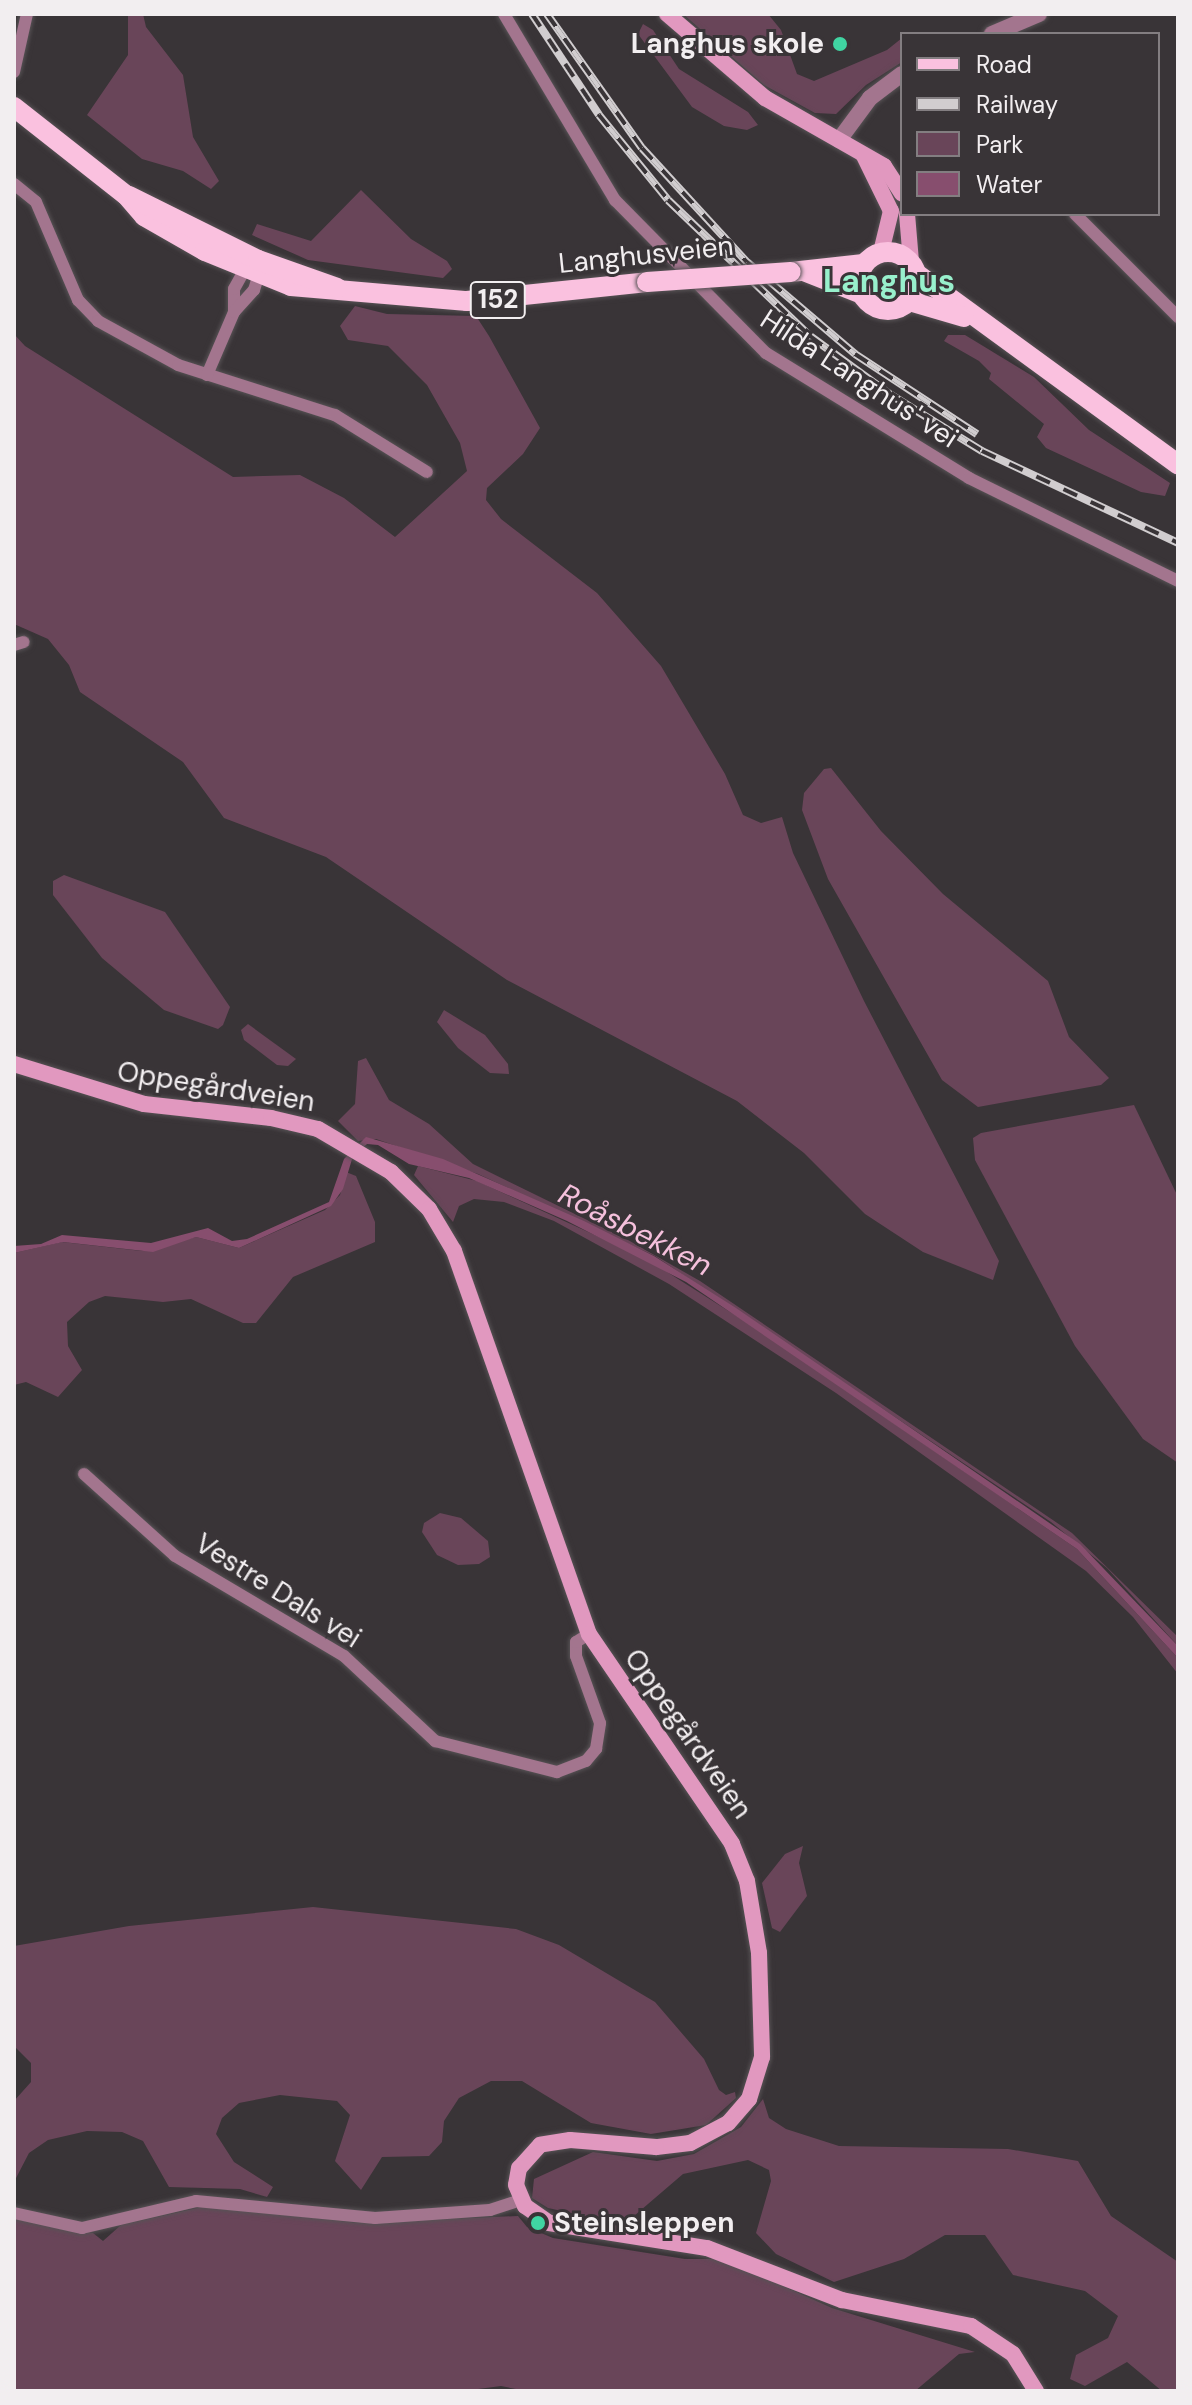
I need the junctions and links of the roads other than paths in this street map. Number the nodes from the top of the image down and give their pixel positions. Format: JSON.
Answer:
{"nodes":[{"id":1,"x":27,"y":14,"type":"edge"},
{"id":2,"x":504,"y":14,"type":"edge"},
{"id":3,"x":667,"y":14,"type":"edge"},
{"id":4,"x":1039,"y":14,"type":"edge"},
{"id":5,"x":24,"y":30,"type":"junction"},
{"id":6,"x":997,"y":32,"type":"edge"},
{"id":7,"x":14,"y":42,"type":"edge"},
{"id":8,"x":14,"y":72,"type":"edge"},
{"id":9,"x":900,"y":76,"type":"edge"},
{"id":10,"x":14,"y":107,"type":"edge"},
{"id":11,"x":839,"y":140,"type":"junction"},
{"id":12,"x":864,"y":154,"type":"junction"},
{"id":13,"x":14,"y":184,"type":"edge"},
{"id":14,"x":900,"y":191,"type":"edge"},
{"id":15,"x":907,"y":216,"type":"edge"},
{"id":16,"x":1077,"y":216,"type":"edge"},
{"id":17,"x":881,"y":252,"type":"junction"},
{"id":18,"x":864,"y":264,"type":"junction"},
{"id":19,"x":254,"y":268,"type":"junction"},
{"id":20,"x":914,"y":268,"type":"junction"},
{"id":21,"x":806,"y":272,"type":"junction"},
{"id":22,"x":862,"y":294,"type":"junction"},
{"id":23,"x":909,"y":301,"type":"junction"},
{"id":24,"x":234,"y":312,"type":"junction"},
{"id":25,"x":1178,"y":317,"type":"edge"},
{"id":26,"x":972,"y":319,"type":"junction"},
{"id":27,"x":207,"y":375,"type":"junction"},
{"id":28,"x":1178,"y":464,"type":"edge"},
{"id":29,"x":427,"y":472,"type":"dead end"},
{"id":30,"x":1178,"y":581,"type":"edge"},
{"id":31,"x":14,"y":1064,"type":"edge"},
{"id":32,"x":84,"y":1474,"type":"dead end"},
{"id":33,"x":589,"y":1634,"type":"junction"},
{"id":34,"x":521,"y":2200,"type":"junction"},
{"id":35,"x":14,"y":2213,"type":"edge"},
{"id":36,"x":1036,"y":2391,"type":"edge"}],
"edges":[{"from":1,"to":5,"type":"street"},
{"from":2,"to":30,"type":"street","name":"Hilda Langhus' vei"},
{"from":3,"to":11,"type":"main road"},
{"from":4,"to":6,"type":"street"},
{"from":5,"to":7,"type":"street"},
{"from":5,"to":8,"type":"street"},
{"from":9,"to":11,"type":"street"},
{"from":10,"to":19,"type":"main road","name":"Langhusveien","number":"152"},
{"from":11,"to":12,"type":"main road"},
{"from":12,"to":14,"type":"main road"},
{"from":12,"to":17,"type":"main road"},
{"from":13,"to":27,"type":"street"},
{"from":15,"to":20,"type":"main road"},
{"from":16,"to":25,"type":"street"},
{"from":17,"to":18,"type":"main road","name":"Langhusveien","number":"152"},
{"from":17,"to":20,"type":"main road","name":"Langhusveien","number":"152"},
{"from":18,"to":21,"type":"main road","name":"Langhusveien","number":"152"},
{"from":18,"to":22,"type":"main road"},
{"from":19,"to":21,"type":"main road","name":"Langhusveien","number":"152","bridge":true},
{"from":19,"to":24,"type":"street"},
{"from":19,"to":24,"type":"street"},
{"from":20,"to":23,"type":"main road"},
{"from":20,"to":26,"type":"main road","name":"Langhusveien","number":"152"},
{"from":21,"to":22,"type":"main road","name":"Langhusveien","number":"152"},
{"from":22,"to":23,"type":"main road","name":"Langhusveien","number":"152"},
{"from":23,"to":26,"type":"main road","name":"Langhusveien","number":"152"},
{"from":24,"to":27,"type":"street"},
{"from":26,"to":28,"type":"main road","name":"Langhusveien","number":"152"},
{"from":27,"to":29,"type":"street"},
{"from":31,"to":33,"type":"main road","name":"Oppegårdveien"},
{"from":32,"to":33,"type":"street","name":"Vestre Dals vei"},
{"from":33,"to":34,"type":"main road","name":"Oppegårdveien"},
{"from":34,"to":35,"type":"street"},
{"from":34,"to":36,"type":"main road"}]}
